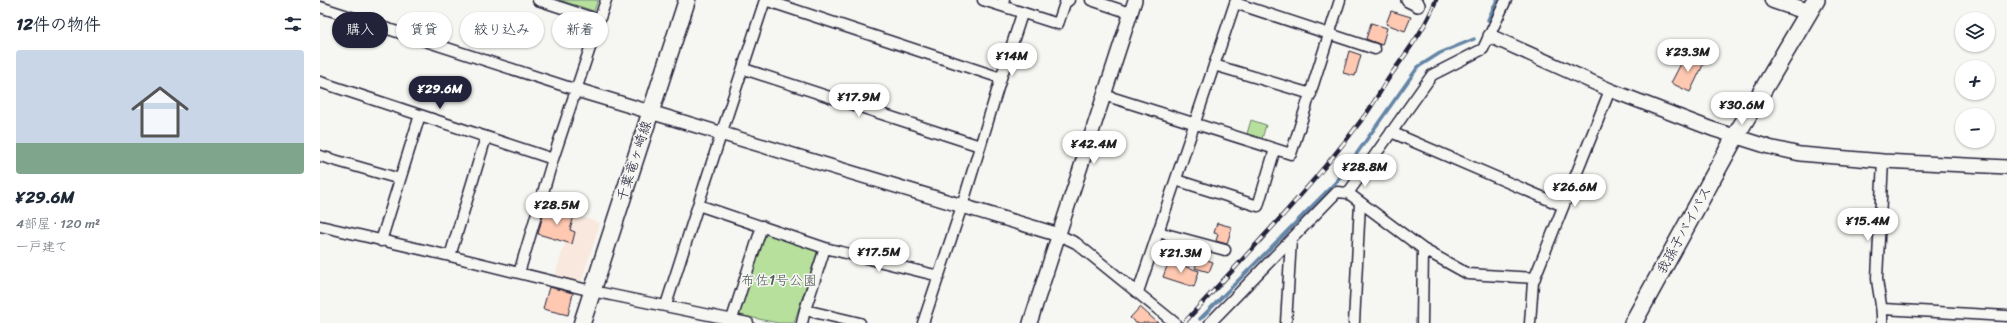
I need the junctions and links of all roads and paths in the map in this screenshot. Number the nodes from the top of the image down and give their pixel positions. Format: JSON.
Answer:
{"nodes":[{"id":1,"x":538,"y":0,"type":"edge"},
{"id":2,"x":606,"y":0,"type":"edge"},
{"id":3,"x":687,"y":0,"type":"edge"},
{"id":4,"x":765,"y":0,"type":"edge"},
{"id":5,"x":983,"y":0,"type":"edge"},
{"id":6,"x":1069,"y":0,"type":"edge"},
{"id":7,"x":1091,"y":0,"type":"edge"},
{"id":8,"x":1135,"y":0,"type":"edge"},
{"id":9,"x":1340,"y":0,"type":"edge"},
{"id":10,"x":1506,"y":0,"type":"edge"},
{"id":11,"x":1774,"y":0,"type":"edge"},
{"id":12,"x":1236,"y":2,"type":"edge"},
{"id":13,"x":1003,"y":3,"type":"edge"},
{"id":14,"x":1813,"y":6,"type":"edge"},
{"id":15,"x":320,"y":7,"type":"edge"},
{"id":16,"x":575,"y":12,"type":"edge"},
{"id":17,"x":602,"y":12,"type":"edge"},
{"id":18,"x":1130,"y":13,"type":"junction"},
{"id":19,"x":1022,"y":14,"type":"junction"},
{"id":20,"x":1330,"y":34,"type":"junction"},
{"id":21,"x":1490,"y":36,"type":"junction"},
{"id":22,"x":590,"y":48,"type":"edge"},
{"id":23,"x":1375,"y":49,"type":"dead end"},
{"id":24,"x":1214,"y":66,"type":"junction"},
{"id":25,"x":744,"y":69,"type":"junction"},
{"id":26,"x":1001,"y":78,"type":"junction"},
{"id":27,"x":320,"y":82,"type":"edge"},
{"id":28,"x":577,"y":90,"type":"junction"},
{"id":29,"x":1610,"y":90,"type":"junction"},
{"id":30,"x":1311,"y":94,"type":"junction"},
{"id":31,"x":1104,"y":95,"type":"junction"},
{"id":32,"x":650,"y":113,"type":"junction"},
{"id":33,"x":420,"y":115,"type":"junction"},
{"id":34,"x":1195,"y":124,"type":"junction"},
{"id":35,"x":1392,"y":132,"type":"junction"},
{"id":36,"x":722,"y":135,"type":"junction"},
{"id":37,"x":486,"y":137,"type":"junction"},
{"id":38,"x":1735,"y":137,"type":"junction"},
{"id":39,"x":980,"y":146,"type":"junction"},
{"id":40,"x":1275,"y":149,"type":"junction"},
{"id":41,"x":320,"y":156,"type":"edge"},
{"id":42,"x":553,"y":159,"type":"junction"},
{"id":43,"x":1883,"y":161,"type":"junction"},
{"id":44,"x":2007,"y":167,"type":"edge"},
{"id":45,"x":400,"y":179,"type":"junction"},
{"id":46,"x":1176,"y":180,"type":"junction"},
{"id":47,"x":1348,"y":193,"type":"junction"},
{"id":48,"x":1360,"y":203,"type":"junction"},
{"id":49,"x":698,"y":205,"type":"junction"},
{"id":50,"x":962,"y":206,"type":"junction"},
{"id":51,"x":1563,"y":206,"type":"junction"},
{"id":52,"x":320,"y":226,"type":"edge"},
{"id":53,"x":762,"y":226,"type":"junction"},
{"id":54,"x":1158,"y":232,"type":"junction"},
{"id":55,"x":1059,"y":235,"type":"junction"},
{"id":56,"x":1291,"y":240,"type":"junction"},
{"id":57,"x":381,"y":241,"type":"junction"},
{"id":58,"x":825,"y":248,"type":"junction"},
{"id":59,"x":1423,"y":249,"type":"junction"},
{"id":60,"x":1226,"y":250,"type":"dead end"},
{"id":61,"x":450,"y":256,"type":"junction"},
{"id":62,"x":519,"y":273,"type":"junction"},
{"id":63,"x":939,"y":276,"type":"junction"},
{"id":64,"x":1535,"y":278,"type":"junction"},
{"id":65,"x":592,"y":292,"type":"junction"},
{"id":66,"x":1138,"y":292,"type":"junction"},
{"id":67,"x":666,"y":305,"type":"junction"},
{"id":68,"x":1883,"y":309,"type":"junction"},
{"id":69,"x":805,"y":310,"type":"junction"},
{"id":70,"x":2007,"y":316,"type":"edge"},
{"id":71,"x":732,"y":319,"type":"junction"},
{"id":72,"x":582,"y":323,"type":"edge"},
{"id":73,"x":748,"y":323,"type":"edge"},
{"id":74,"x":802,"y":323,"type":"edge"},
{"id":75,"x":860,"y":323,"type":"edge"},
{"id":76,"x":923,"y":323,"type":"edge"},
{"id":77,"x":1030,"y":323,"type":"edge"},
{"id":78,"x":1175,"y":323,"type":"edge"},
{"id":79,"x":1210,"y":323,"type":"edge"},
{"id":80,"x":1286,"y":323,"type":"edge"},
{"id":81,"x":1354,"y":323,"type":"edge"},
{"id":82,"x":1422,"y":323,"type":"edge"},
{"id":83,"x":1530,"y":323,"type":"edge"},
{"id":84,"x":1633,"y":323,"type":"edge"},
{"id":85,"x":1882,"y":323,"type":"edge"}],
"edges":[{"from":1,"to":16,"type":"street"},
{"from":2,"to":17,"type":"street"},
{"from":3,"to":32,"type":"main road","name":"千葉竜ヶ崎線"},
{"from":4,"to":25,"type":"street"},
{"from":4,"to":26,"type":"street"},
{"from":5,"to":13,"type":"street"},
{"from":6,"to":19,"type":"street"},
{"from":7,"to":18,"type":"street"},
{"from":8,"to":18,"type":"street"},
{"from":9,"to":20,"type":"street"},
{"from":10,"to":21,"type":"street"},
{"from":11,"to":14,"type":"main road"},
{"from":12,"to":20,"type":"street"},
{"from":12,"to":24,"type":"street"},
{"from":13,"to":19,"type":"street"},
{"from":14,"to":38,"type":"highway","name":"我孫子バイパス"},
{"from":15,"to":28,"type":"street"},
{"from":18,"to":31,"type":"street"},
{"from":19,"to":26,"type":"street"},
{"from":20,"to":23,"type":"street"},
{"from":20,"to":30,"type":"street"},
{"from":21,"to":29,"type":"street"},
{"from":21,"to":35,"type":"street"},
{"from":22,"to":28,"type":"street"},
{"from":24,"to":30,"type":"street"},
{"from":24,"to":34,"type":"street"},
{"from":25,"to":36,"type":"street"},
{"from":25,"to":39,"type":"street"},
{"from":26,"to":39,"type":"street"},
{"from":27,"to":33,"type":"street"},
{"from":28,"to":32,"type":"street"},
{"from":28,"to":42,"type":"street"},
{"from":29,"to":38,"type":"street"},
{"from":29,"to":51,"type":"street"},
{"from":30,"to":40,"type":"street"},
{"from":31,"to":34,"type":"street"},
{"from":31,"to":55,"type":"street"},
{"from":32,"to":36,"type":"street"},
{"from":32,"to":65,"type":"main road","name":"千葉竜ヶ崎線"},
{"from":33,"to":37,"type":"street"},
{"from":33,"to":45,"type":"street"},
{"from":34,"to":40,"type":"street"},
{"from":34,"to":46,"type":"street"},
{"from":35,"to":47,"type":"street"},
{"from":35,"to":51,"type":"street"},
{"from":36,"to":49,"type":"street"},
{"from":36,"to":50,"type":"street"},
{"from":37,"to":42,"type":"street"},
{"from":37,"to":61,"type":"street"},
{"from":38,"to":43,"type":"street"},
{"from":38,"to":84,"type":"highway","name":"我孫子バイパス"},
{"from":39,"to":50,"type":"street"},
{"from":40,"to":46,"type":"street"},
{"from":41,"to":45,"type":"street"},
{"from":42,"to":62,"type":"street"},
{"from":43,"to":44,"type":"street"},
{"from":43,"to":68,"type":"street"},
{"from":45,"to":57,"type":"street"},
{"from":46,"to":54,"type":"street"},
{"from":47,"to":48,"type":"street"},
{"from":47,"to":56,"type":"street"},
{"from":48,"to":59,"type":"street"},
{"from":48,"to":81,"type":"street"},
{"from":49,"to":53,"type":"street"},
{"from":49,"to":67,"type":"street"},
{"from":50,"to":55,"type":"street"},
{"from":50,"to":63,"type":"street"},
{"from":51,"to":64,"type":"street"},
{"from":52,"to":57,"type":"street"},
{"from":53,"to":58,"type":"street"},
{"from":53,"to":71,"type":"street"},
{"from":54,"to":60,"type":"street"},
{"from":54,"to":66,"type":"street"},
{"from":55,"to":66,"type":"street"},
{"from":55,"to":77,"type":"street"},
{"from":56,"to":79,"type":"street"},
{"from":56,"to":80,"type":"street"},
{"from":57,"to":61,"type":"street"},
{"from":58,"to":63,"type":"street"},
{"from":58,"to":69,"type":"street"},
{"from":59,"to":64,"type":"street"},
{"from":59,"to":82,"type":"street"},
{"from":61,"to":62,"type":"street"},
{"from":62,"to":65,"type":"street"},
{"from":63,"to":76,"type":"street"},
{"from":64,"to":83,"type":"street"},
{"from":65,"to":67,"type":"street"},
{"from":65,"to":72,"type":"main road","name":"千葉竜ヶ崎線"},
{"from":66,"to":78,"type":"street"},
{"from":67,"to":71,"type":"street"},
{"from":68,"to":70,"type":"street"},
{"from":68,"to":85,"type":"street"},
{"from":69,"to":74,"type":"street"},
{"from":69,"to":75,"type":"street"},
{"from":71,"to":73,"type":"street"}]}
